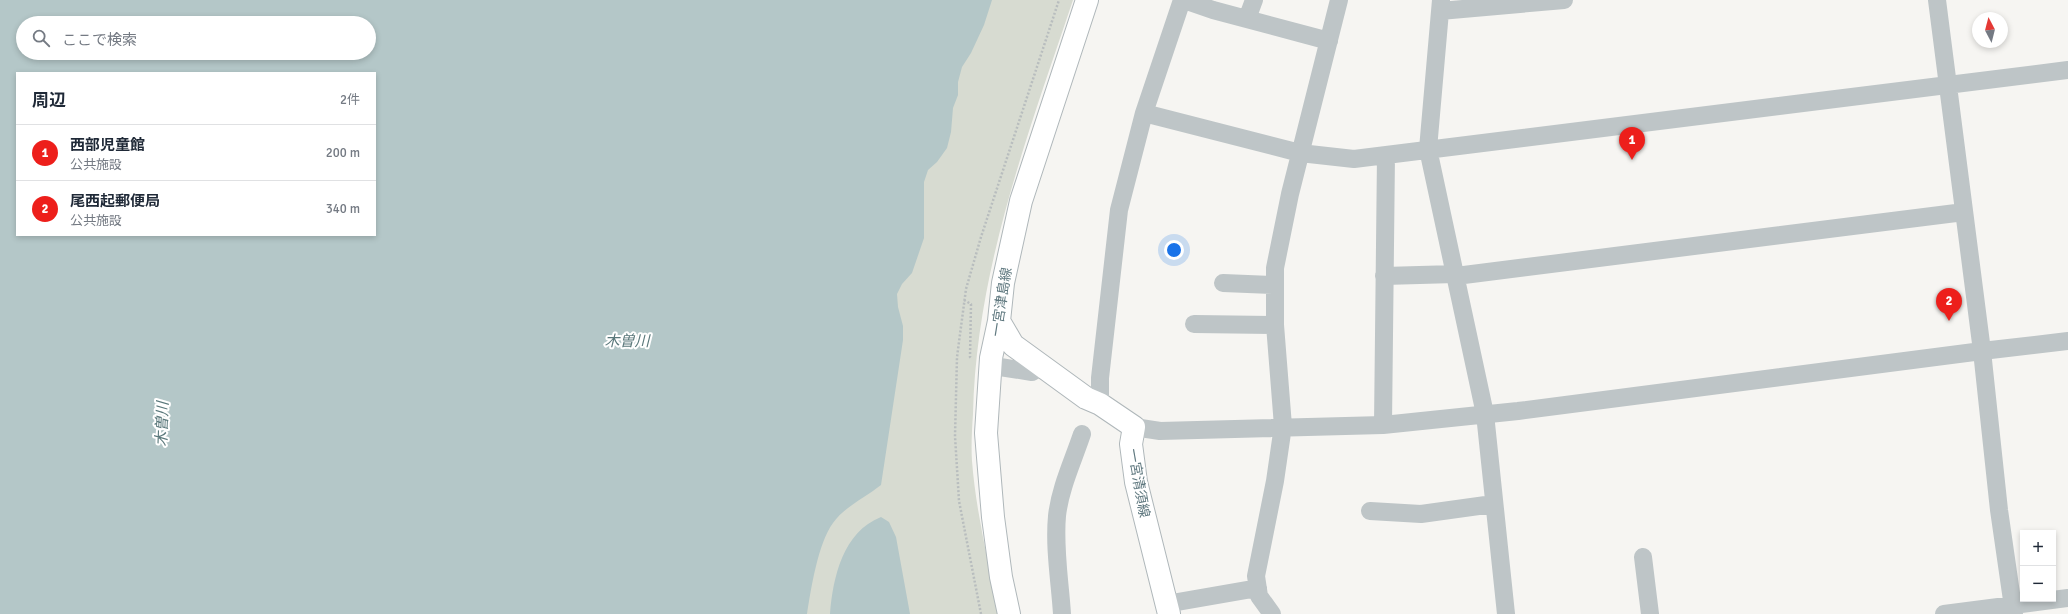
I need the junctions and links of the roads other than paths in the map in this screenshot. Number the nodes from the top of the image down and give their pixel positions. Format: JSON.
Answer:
{"nodes":[{"id":1,"x":1087,"y":0,"type":"edge"},
{"id":2,"x":1183,"y":0,"type":"edge"},
{"id":3,"x":1254,"y":0,"type":"edge"},
{"id":4,"x":1339,"y":0,"type":"edge"},
{"id":5,"x":1564,"y":0,"type":"edge"},
{"id":6,"x":1937,"y":0,"type":"edge"},
{"id":7,"x":1441,"y":5,"type":"edge"},
{"id":8,"x":1247,"y":19,"type":"junction"},
{"id":9,"x":1329,"y":41,"type":"junction"},
{"id":10,"x":2068,"y":70,"type":"edge"},
{"id":11,"x":1949,"y":84,"type":"junction"},
{"id":12,"x":1144,"y":113,"type":"junction"},
{"id":13,"x":1428,"y":149,"type":"junction"},
{"id":14,"x":1300,"y":153,"type":"junction"},
{"id":15,"x":1386,"y":155,"type":"junction"},
{"id":16,"x":1964,"y":212,"type":"junction"},
{"id":17,"x":1456,"y":275,"type":"junction"},
{"id":18,"x":1384,"y":276,"type":"junction"},
{"id":19,"x":1223,"y":283,"type":"dead end"},
{"id":20,"x":1274,"y":285,"type":"junction"},
{"id":21,"x":999,"y":320,"type":"junction"},
{"id":22,"x":1194,"y":324,"type":"dead end"},
{"id":23,"x":1275,"y":325,"type":"junction"},
{"id":24,"x":2068,"y":341,"type":"edge"},
{"id":25,"x":1982,"y":351,"type":"junction"},
{"id":26,"x":1042,"y":366,"type":"junction"},
{"id":27,"x":1000,"y":367,"type":"dead end"},
{"id":28,"x":1100,"y":404,"type":"junction"},
{"id":29,"x":1485,"y":414,"type":"junction"},
{"id":30,"x":1383,"y":425,"type":"junction"},
{"id":31,"x":1283,"y":426,"type":"junction"},
{"id":32,"x":1134,"y":427,"type":"junction"},
{"id":33,"x":1082,"y":434,"type":"dead end"},
{"id":34,"x":1493,"y":504,"type":"junction"},
{"id":35,"x":1370,"y":511,"type":"dead end"},
{"id":36,"x":1643,"y":557,"type":"dead end"},
{"id":37,"x":1258,"y":588,"type":"junction"},
{"id":38,"x":2068,"y":598,"type":"edge"},
{"id":39,"x":1168,"y":609,"type":"edge"},
{"id":40,"x":2012,"y":610,"type":"edge"},
{"id":41,"x":1008,"y":614,"type":"edge"},
{"id":42,"x":1062,"y":614,"type":"edge"},
{"id":43,"x":1272,"y":614,"type":"edge"},
{"id":44,"x":1506,"y":614,"type":"edge"},
{"id":45,"x":1650,"y":614,"type":"edge"},
{"id":46,"x":1944,"y":614,"type":"edge"}],
"edges":[{"from":1,"to":21,"type":"main road","name":"一宮津島線"},
{"from":2,"to":8,"type":"street"},
{"from":2,"to":12,"type":"street"},
{"from":3,"to":8,"type":"street"},
{"from":4,"to":9,"type":"street"},
{"from":5,"to":7,"type":"street"},
{"from":6,"to":11,"type":"street"},
{"from":7,"to":13,"type":"street"},
{"from":8,"to":9,"type":"street"},
{"from":9,"to":14,"type":"street"},
{"from":10,"to":11,"type":"street"},
{"from":11,"to":13,"type":"street"},
{"from":11,"to":16,"type":"street"},
{"from":12,"to":14,"type":"street"},
{"from":12,"to":28,"type":"street"},
{"from":13,"to":15,"type":"street"},
{"from":13,"to":17,"type":"street"},
{"from":14,"to":15,"type":"street"},
{"from":14,"to":20,"type":"street"},
{"from":15,"to":18,"type":"street"},
{"from":16,"to":17,"type":"street"},
{"from":16,"to":25,"type":"street"},
{"from":17,"to":18,"type":"street"},
{"from":17,"to":29,"type":"street"},
{"from":18,"to":30,"type":"street"},
{"from":19,"to":20,"type":"street"},
{"from":20,"to":23,"type":"street"},
{"from":21,"to":26,"type":"main road","name":"一宮清須線"},
{"from":21,"to":41,"type":"main road","name":"一宮津島線"},
{"from":22,"to":23,"type":"street"},
{"from":23,"to":31,"type":"street"},
{"from":24,"to":25,"type":"street"},
{"from":25,"to":29,"type":"street"},
{"from":25,"to":40,"type":"street"},
{"from":26,"to":27,"type":"street"},
{"from":26,"to":28,"type":"main road","name":"一宮清須線"},
{"from":28,"to":32,"type":"main road","name":"一宮清須線"},
{"from":29,"to":30,"type":"street"},
{"from":29,"to":34,"type":"street"},
{"from":30,"to":31,"type":"street"},
{"from":31,"to":32,"type":"street"},
{"from":31,"to":37,"type":"street"},
{"from":32,"to":39,"type":"main road","name":"一宮清須線"},
{"from":33,"to":42,"type":"street"},
{"from":34,"to":35,"type":"street"},
{"from":34,"to":44,"type":"street"},
{"from":36,"to":45,"type":"street"},
{"from":37,"to":39,"type":"street"},
{"from":37,"to":43,"type":"street"},
{"from":38,"to":40,"type":"street"},
{"from":40,"to":46,"type":"street"}]}
